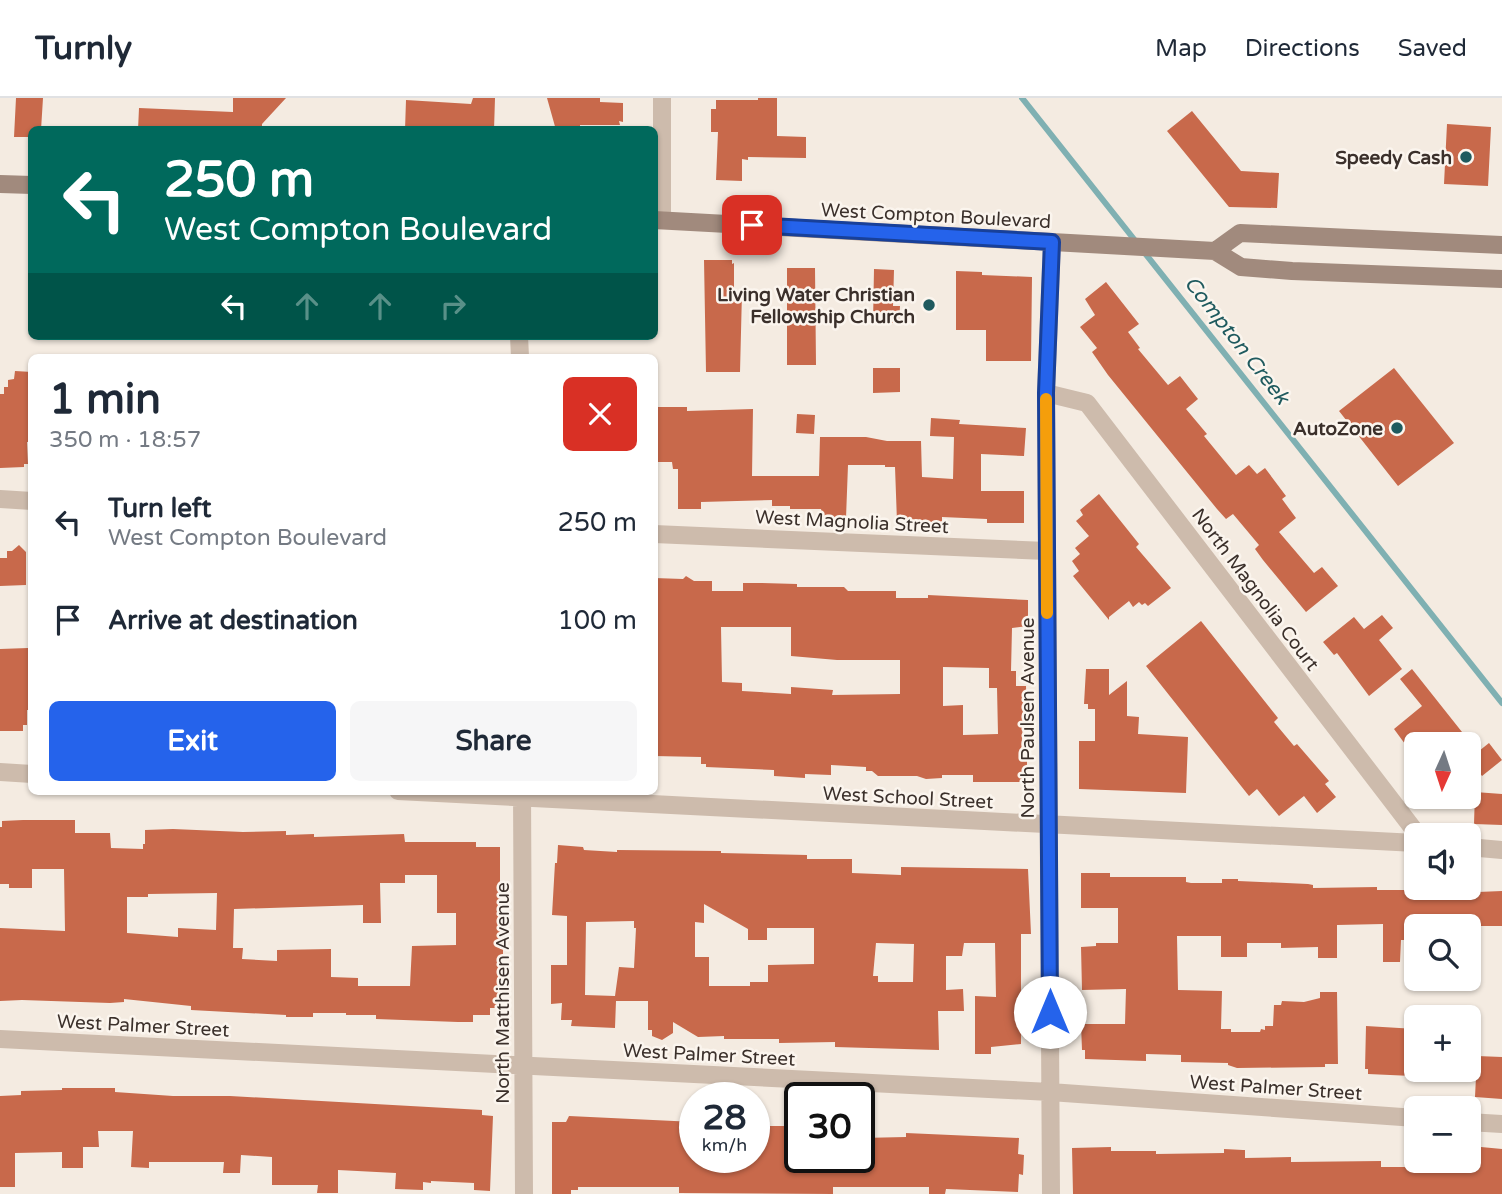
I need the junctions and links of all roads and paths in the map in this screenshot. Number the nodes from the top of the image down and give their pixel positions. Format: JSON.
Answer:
{"nodes":[{"id":1,"x":662,"y":98,"type":"edge"},
{"id":2,"x":0,"y":184,"type":"edge"},
{"id":3,"x":28,"y":185,"type":"edge"},
{"id":4,"x":658,"y":220,"type":"edge"},
{"id":5,"x":1052,"y":242,"type":"junction"},
{"id":6,"x":1502,"y":245,"type":"edge"},
{"id":7,"x":1215,"y":251,"type":"junction"},
{"id":8,"x":1502,"y":279,"type":"edge"},
{"id":9,"x":1046,"y":393,"type":"junction"},
{"id":10,"x":0,"y":499,"type":"edge"},
{"id":11,"x":28,"y":501,"type":"edge"},
{"id":12,"x":658,"y":534,"type":"edge"},
{"id":13,"x":1047,"y":551,"type":"junction"},
{"id":14,"x":0,"y":772,"type":"edge"},
{"id":15,"x":28,"y":774,"type":"edge"},
{"id":16,"x":522,"y":795,"type":"edge"},
{"id":17,"x":539,"y":795,"type":"edge"},
{"id":18,"x":1409,"y":823,"type":"edge"},
{"id":19,"x":1049,"y":825,"type":"junction"},
{"id":20,"x":1404,"y":842,"type":"edge"},
{"id":21,"x":1481,"y":848,"type":"edge"},
{"id":22,"x":1502,"y":850,"type":"edge"},
{"id":23,"x":0,"y":1039,"type":"edge"},
{"id":24,"x":524,"y":1065,"type":"junction"},
{"id":25,"x":1050,"y":1091,"type":"junction"},
{"id":26,"x":1404,"y":1117,"type":"edge"},
{"id":27,"x":1481,"y":1123,"type":"edge"},
{"id":28,"x":1502,"y":1124,"type":"edge"},
{"id":29,"x":524,"y":1194,"type":"edge"},
{"id":30,"x":1051,"y":1194,"type":"edge"}],
"edges":[{"from":1,"to":4,"type":"street"},
{"from":2,"to":3,"type":"main road"},
{"from":4,"to":5,"type":"main road","name":"West Compton Boulevard"},
{"from":5,"to":7,"type":"main road","name":"West Compton Boulevard"},
{"from":5,"to":9,"type":"street","name":"North Paulsen Avenue"},
{"from":6,"to":7,"type":"main road"},
{"from":7,"to":8,"type":"main road","name":"West Compton Boulevard"},
{"from":9,"to":13,"type":"street","name":"North Paulsen Avenue"},
{"from":9,"to":18,"type":"street","name":"North Magnolia Court"},
{"from":10,"to":11,"type":"street"},
{"from":12,"to":13,"type":"street","name":"West Magnolia Street"},
{"from":13,"to":19,"type":"street","name":"North Paulsen Avenue"},
{"from":14,"to":15,"type":"street"},
{"from":16,"to":24,"type":"street","name":"North Matthisen Avenue"},
{"from":17,"to":19,"type":"street","name":"West School Street"},
{"from":19,"to":20,"type":"street","name":"West School Street"},
{"from":19,"to":25,"type":"street","name":"North Paulsen Avenue"},
{"from":21,"to":22,"type":"street"},
{"from":23,"to":24,"type":"street","name":"West Palmer Street"},
{"from":24,"to":25,"type":"street","name":"West Palmer Street"},
{"from":24,"to":29,"type":"street","name":"North Matthisen Avenue"},
{"from":25,"to":26,"type":"street","name":"West Palmer Street"},
{"from":25,"to":30,"type":"street","name":"North Paulsen Avenue"},
{"from":27,"to":28,"type":"street"}]}
